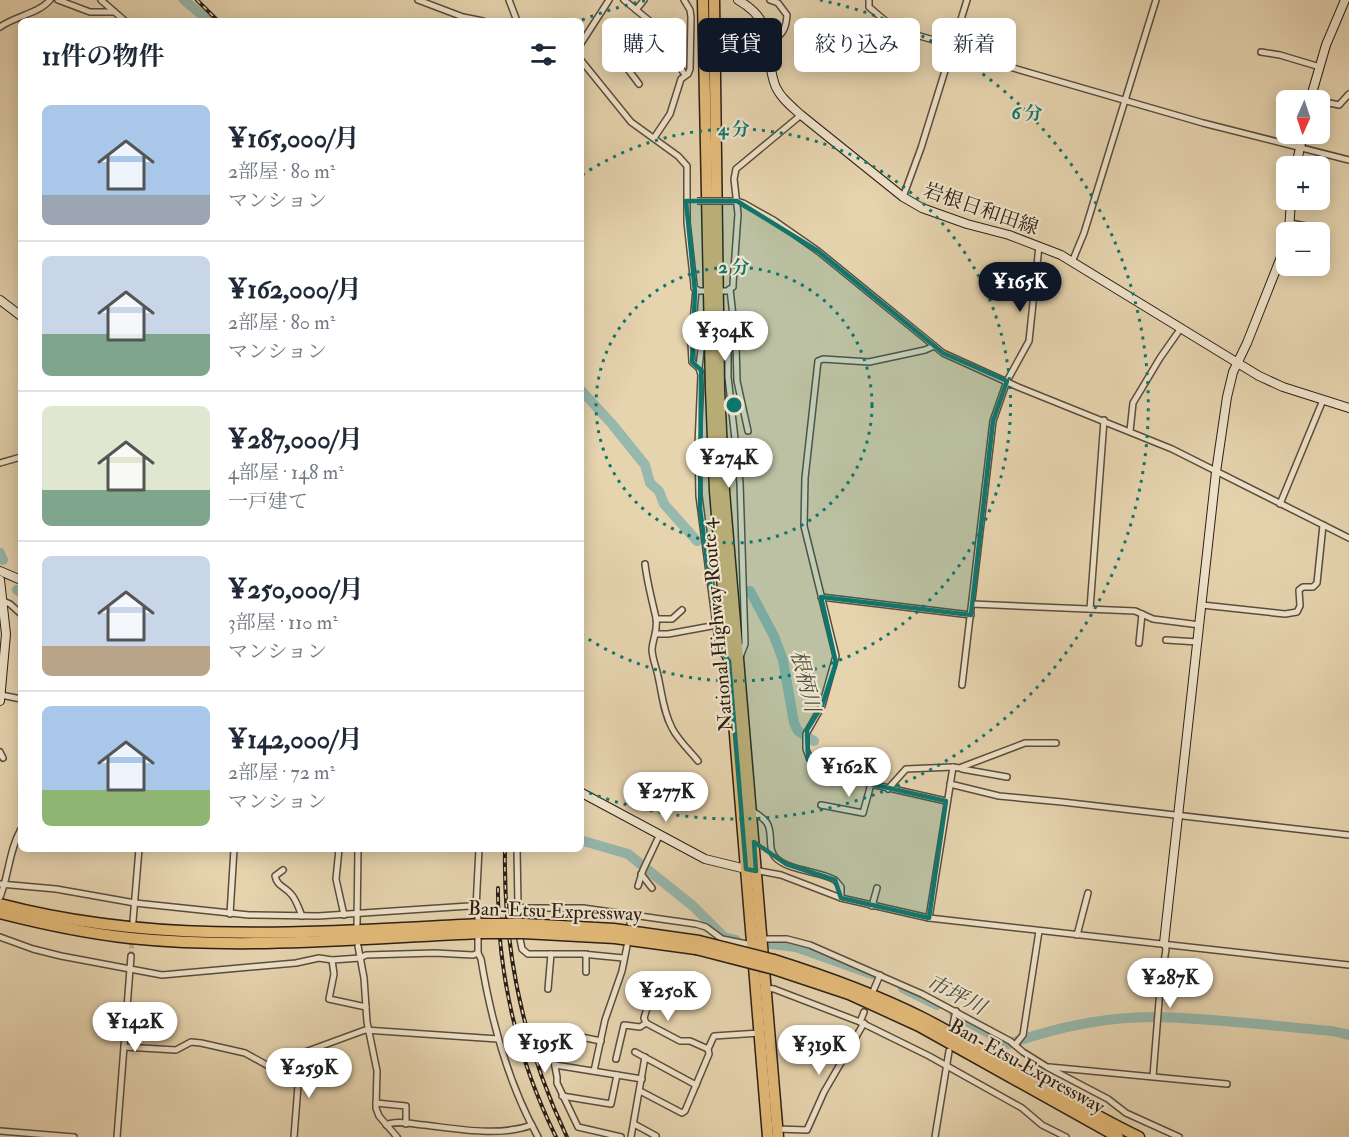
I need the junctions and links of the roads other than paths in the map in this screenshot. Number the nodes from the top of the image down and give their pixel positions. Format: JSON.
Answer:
{"nodes":[{"id":1,"x":50,"y":0,"type":"edge"},
{"id":2,"x":58,"y":0,"type":"edge"},
{"id":3,"x":101,"y":0,"type":"edge"},
{"id":4,"x":418,"y":0,"type":"edge"},
{"id":5,"x":509,"y":0,"type":"edge"},
{"id":6,"x":609,"y":0,"type":"edge"},
{"id":7,"x":624,"y":0,"type":"edge"},
{"id":8,"x":644,"y":0,"type":"edge"},
{"id":9,"x":684,"y":0,"type":"edge"},
{"id":10,"x":703,"y":0,"type":"edge"},
{"id":11,"x":714,"y":0,"type":"edge"},
{"id":12,"x":738,"y":0,"type":"edge"},
{"id":13,"x":770,"y":0,"type":"edge"},
{"id":14,"x":869,"y":0,"type":"edge"},
{"id":15,"x":967,"y":0,"type":"edge"},
{"id":16,"x":1156,"y":0,"type":"edge"},
{"id":17,"x":1345,"y":0,"type":"edge"},
{"id":18,"x":636,"y":10,"type":"junction"},
{"id":19,"x":114,"y":12,"type":"junction"},
{"id":20,"x":121,"y":18,"type":"edge"},
{"id":21,"x":468,"y":18,"type":"edge"},
{"id":22,"x":516,"y":18,"type":"edge"},
{"id":23,"x":645,"y":18,"type":"edge"},
{"id":24,"x":759,"y":18,"type":"edge"},
{"id":25,"x":961,"y":18,"type":"edge"},
{"id":26,"x":0,"y":27,"type":"edge"},
{"id":27,"x":782,"y":34,"type":"edge"},
{"id":28,"x":584,"y":39,"type":"edge"},
{"id":29,"x":932,"y":41,"type":"edge"},
{"id":30,"x":1261,"y":52,"type":"dead end"},
{"id":31,"x":584,"y":63,"type":"edge"},
{"id":32,"x":1320,"y":66,"type":"junction"},
{"id":33,"x":1016,"y":70,"type":"edge"},
{"id":34,"x":630,"y":72,"type":"edge"},
{"id":35,"x":683,"y":72,"type":"edge"},
{"id":36,"x":773,"y":72,"type":"edge"},
{"id":37,"x":944,"y":72,"type":"edge"},
{"id":38,"x":685,"y":75,"type":"junction"},
{"id":39,"x":639,"y":84,"type":"dead end"},
{"id":40,"x":1316,"y":90,"type":"edge"},
{"id":41,"x":1349,"y":94,"type":"edge"},
{"id":42,"x":1125,"y":102,"type":"junction"},
{"id":43,"x":1330,"y":103,"type":"edge"},
{"id":44,"x":801,"y":115,"type":"junction"},
{"id":45,"x":654,"y":138,"type":"junction"},
{"id":46,"x":1301,"y":144,"type":"edge"},
{"id":47,"x":1300,"y":147,"type":"junction"},
{"id":48,"x":1298,"y":156,"type":"edge"},
{"id":49,"x":1349,"y":160,"type":"edge"},
{"id":50,"x":903,"y":197,"type":"junction"},
{"id":51,"x":686,"y":201,"type":"junction"},
{"id":52,"x":737,"y":201,"type":"junction"},
{"id":53,"x":1039,"y":246,"type":"junction"},
{"id":54,"x":1072,"y":262,"type":"junction"},
{"id":55,"x":1276,"y":270,"type":"edge"},
{"id":56,"x":730,"y":289,"type":"junction"},
{"id":57,"x":696,"y":290,"type":"junction"},
{"id":58,"x":713,"y":291,"type":"junction"},
{"id":59,"x":0,"y":300,"type":"edge"},
{"id":60,"x":18,"y":314,"type":"edge"},
{"id":61,"x":1181,"y":328,"type":"junction"},
{"id":62,"x":714,"y":334,"type":"junction"},
{"id":63,"x":733,"y":346,"type":"junction"},
{"id":64,"x":934,"y":346,"type":"junction"},
{"id":65,"x":1236,"y":363,"type":"junction"},
{"id":66,"x":699,"y":368,"type":"junction"},
{"id":67,"x":1006,"y":381,"type":"junction"},
{"id":68,"x":1323,"y":400,"type":"junction"},
{"id":69,"x":1349,"y":408,"type":"edge"},
{"id":70,"x":1104,"y":420,"type":"junction"},
{"id":71,"x":748,"y":431,"type":"dead end"},
{"id":72,"x":1130,"y":431,"type":"junction"},
{"id":73,"x":18,"y":458,"type":"edge"},
{"id":74,"x":0,"y":464,"type":"edge"},
{"id":75,"x":1216,"y":472,"type":"junction"},
{"id":76,"x":1280,"y":504,"type":"junction"},
{"id":77,"x":1323,"y":525,"type":"junction"},
{"id":78,"x":1349,"y":538,"type":"edge"},
{"id":79,"x":645,"y":564,"type":"dead end"},
{"id":80,"x":0,"y":572,"type":"edge"},
{"id":81,"x":18,"y":579,"type":"edge"},
{"id":82,"x":0,"y":582,"type":"edge"},
{"id":83,"x":821,"y":597,"type":"junction"},
{"id":84,"x":972,"y":604,"type":"junction"},
{"id":85,"x":2,"y":605,"type":"edge"},
{"id":86,"x":1202,"y":605,"type":"junction"},
{"id":87,"x":682,"y":609,"type":"dead end"},
{"id":88,"x":1090,"y":609,"type":"junction"},
{"id":89,"x":18,"y":611,"type":"edge"},
{"id":90,"x":1142,"y":614,"type":"junction"},
{"id":91,"x":971,"y":615,"type":"junction"},
{"id":92,"x":656,"y":619,"type":"junction"},
{"id":93,"x":717,"y":625,"type":"junction"},
{"id":94,"x":1200,"y":625,"type":"junction"},
{"id":95,"x":3,"y":631,"type":"edge"},
{"id":96,"x":657,"y":634,"type":"junction"},
{"id":97,"x":1166,"y":640,"type":"dead end"},
{"id":98,"x":1198,"y":642,"type":"junction"},
{"id":99,"x":1139,"y":643,"type":"dead end"},
{"id":100,"x":733,"y":661,"type":"junction"},
{"id":101,"x":962,"y":685,"type":"dead end"},
{"id":102,"x":1,"y":698,"type":"edge"},
{"id":103,"x":18,"y":699,"type":"edge"},
{"id":104,"x":1056,"y":743,"type":"dead end"},
{"id":105,"x":0,"y":752,"type":"edge"},
{"id":106,"x":3,"y":758,"type":"dead end"},
{"id":107,"x":698,"y":761,"type":"dead end"},
{"id":108,"x":956,"y":768,"type":"junction"},
{"id":109,"x":1007,"y":777,"type":"dead end"},
{"id":110,"x":871,"y":784,"type":"junction"},
{"id":111,"x":950,"y":784,"type":"junction"},
{"id":112,"x":888,"y":789,"type":"junction"},
{"id":113,"x":584,"y":794,"type":"edge"},
{"id":114,"x":946,"y":801,"type":"junction"},
{"id":115,"x":821,"y":805,"type":"dead end"},
{"id":116,"x":751,"y":810,"type":"junction"},
{"id":117,"x":1179,"y":815,"type":"junction"},
{"id":118,"x":18,"y":834,"type":"edge"},
{"id":119,"x":660,"y":834,"type":"junction"},
{"id":120,"x":1349,"y":835,"type":"edge"},
{"id":121,"x":139,"y":852,"type":"edge"},
{"id":122,"x":234,"y":852,"type":"edge"},
{"id":123,"x":339,"y":852,"type":"edge"},
{"id":124,"x":358,"y":852,"type":"edge"},
{"id":125,"x":479,"y":852,"type":"edge"},
{"id":126,"x":518,"y":852,"type":"edge"},
{"id":127,"x":283,"y":870,"type":"dead end"},
{"id":128,"x":751,"y":870,"type":"junction"},
{"id":129,"x":641,"y":874,"type":"junction"},
{"id":130,"x":3,"y":884,"type":"edge"},
{"id":131,"x":638,"y":886,"type":"dead end"},
{"id":132,"x":651,"y":888,"type":"dead end"},
{"id":133,"x":877,"y":888,"type":"dead end"},
{"id":134,"x":1088,"y":893,"type":"dead end"},
{"id":135,"x":0,"y":897,"type":"edge"},
{"id":136,"x":841,"y":898,"type":"junction"},
{"id":137,"x":135,"y":903,"type":"junction"},
{"id":138,"x":0,"y":904,"type":"edge"},
{"id":139,"x":518,"y":906,"type":"junction"},
{"id":140,"x":872,"y":906,"type":"junction"},
{"id":141,"x":477,"y":909,"type":"junction"},
{"id":142,"x":0,"y":913,"type":"edge"},
{"id":143,"x":230,"y":914,"type":"junction"},
{"id":144,"x":357,"y":914,"type":"junction"},
{"id":145,"x":632,"y":914,"type":"junction"},
{"id":146,"x":344,"y":915,"type":"junction"},
{"id":147,"x":302,"y":916,"type":"junction"},
{"id":148,"x":929,"y":918,"type":"junction"},
{"id":149,"x":133,"y":921,"type":"tunnel mouth"},
{"id":150,"x":630,"y":923,"type":"dead end"},
{"id":151,"x":357,"y":924,"type":"dead end"},
{"id":152,"x":480,"y":928,"type":"junction"},
{"id":153,"x":1039,"y":931,"type":"junction"},
{"id":154,"x":1077,"y":935,"type":"junction"},
{"id":155,"x":0,"y":937,"type":"edge"},
{"id":156,"x":756,"y":942,"type":"junction"},
{"id":157,"x":1164,"y":943,"type":"junction"},
{"id":158,"x":358,"y":946,"type":"dead end"},
{"id":159,"x":627,"y":946,"type":"dead end"},
{"id":160,"x":478,"y":953,"type":"junction"},
{"id":161,"x":551,"y":954,"type":"junction"},
{"id":162,"x":586,"y":954,"type":"junction"},
{"id":163,"x":131,"y":956,"type":"tunnel mouth"},
{"id":164,"x":360,"y":958,"type":"junction"},
{"id":165,"x":623,"y":958,"type":"junction"},
{"id":166,"x":332,"y":960,"type":"junction"},
{"id":167,"x":774,"y":964,"type":"junction"},
{"id":168,"x":1349,"y":965,"type":"edge"},
{"id":169,"x":130,"y":968,"type":"junction"},
{"id":170,"x":586,"y":972,"type":"dead end"},
{"id":171,"x":880,"y":975,"type":"junction"},
{"id":172,"x":765,"y":988,"type":"junction"},
{"id":173,"x":548,"y":989,"type":"dead end"},
{"id":174,"x":874,"y":989,"type":"dead end"},
{"id":175,"x":651,"y":995,"type":"dead end"},
{"id":176,"x":366,"y":1007,"type":"junction"},
{"id":177,"x":956,"y":1011,"type":"junction"},
{"id":178,"x":864,"y":1012,"type":"dead end"},
{"id":179,"x":646,"y":1023,"type":"junction"},
{"id":180,"x":862,"y":1023,"type":"junction"},
{"id":181,"x":953,"y":1024,"type":"dead end"},
{"id":182,"x":369,"y":1029,"type":"junction"},
{"id":183,"x":542,"y":1029,"type":"dead end"},
{"id":184,"x":559,"y":1033,"type":"junction"},
{"id":185,"x":760,"y":1034,"type":"junction"},
{"id":186,"x":498,"y":1039,"type":"junction"},
{"id":187,"x":600,"y":1041,"type":"junction"},
{"id":188,"x":1015,"y":1045,"type":"junction"},
{"id":189,"x":124,"y":1047,"type":"junction"},
{"id":190,"x":708,"y":1049,"type":"junction"},
{"id":191,"x":949,"y":1051,"type":"dead end"},
{"id":192,"x":635,"y":1052,"type":"dead end"},
{"id":193,"x":645,"y":1057,"type":"junction"},
{"id":194,"x":300,"y":1059,"type":"junction"},
{"id":195,"x":616,"y":1059,"type":"dead end"},
{"id":196,"x":555,"y":1065,"type":"junction"},
{"id":197,"x":947,"y":1065,"type":"junction"},
{"id":198,"x":1047,"y":1067,"type":"junction"},
{"id":199,"x":594,"y":1071,"type":"junction"},
{"id":200,"x":617,"y":1075,"type":"junction"},
{"id":201,"x":1153,"y":1076,"type":"junction"},
{"id":202,"x":642,"y":1079,"type":"junction"},
{"id":203,"x":1227,"y":1084,"type":"dead end"},
{"id":204,"x":696,"y":1085,"type":"junction"},
{"id":205,"x":640,"y":1091,"type":"junction"},
{"id":206,"x":562,"y":1096,"type":"junction"},
{"id":207,"x":376,"y":1103,"type":"junction"},
{"id":208,"x":1126,"y":1113,"type":"junction"},
{"id":209,"x":1125,"y":1121,"type":"dead end"},
{"id":210,"x":406,"y":1124,"type":"junction"},
{"id":211,"x":634,"y":1124,"type":"junction"},
{"id":212,"x":386,"y":1125,"type":"junction"},
{"id":213,"x":532,"y":1125,"type":"junction"},
{"id":214,"x":0,"y":1131,"type":"edge"},
{"id":215,"x":777,"y":1133,"type":"edge"},
{"id":216,"x":807,"y":1134,"type":"edge"},
{"id":217,"x":656,"y":1136,"type":"dead end"},
{"id":218,"x":74,"y":1137,"type":"edge"},
{"id":219,"x":117,"y":1137,"type":"edge"},
{"id":220,"x":294,"y":1137,"type":"edge"},
{"id":221,"x":397,"y":1137,"type":"edge"},
{"id":222,"x":538,"y":1137,"type":"edge"},
{"id":223,"x":621,"y":1137,"type":"edge"},
{"id":224,"x":631,"y":1137,"type":"edge"},
{"id":225,"x":768,"y":1137,"type":"edge"},
{"id":226,"x":935,"y":1137,"type":"edge"},
{"id":227,"x":1066,"y":1137,"type":"edge"},
{"id":228,"x":1118,"y":1137,"type":"edge"},
{"id":229,"x":1139,"y":1137,"type":"edge"},
{"id":230,"x":1179,"y":1137,"type":"edge"}],
"edges":[{"from":1,"to":26,"type":"street"},
{"from":2,"to":19,"type":"street"},
{"from":3,"to":19,"type":"street"},
{"from":4,"to":21,"type":"street"},
{"from":5,"to":22,"type":"street"},
{"from":6,"to":28,"type":"street"},
{"from":7,"to":18,"type":"street"},
{"from":8,"to":18,"type":"street"},
{"from":9,"to":38,"type":"street"},
{"from":10,"to":58,"type":"highway","name":"National Highway Route 4"},
{"from":11,"to":58,"type":"highway","name":"National Highway Route 4"},
{"from":12,"to":24,"type":"street","name":"岩根日和田線"},
{"from":13,"to":27,"type":"street"},
{"from":14,"to":29,"type":"street"},
{"from":15,"to":25,"type":"street"},
{"from":16,"to":42,"type":"street"},
{"from":17,"to":32,"type":"street"},
{"from":18,"to":23,"type":"street"},
{"from":19,"to":20,"type":"street"},
{"from":30,"to":32,"type":"street"},
{"from":31,"to":45,"type":"street"},
{"from":32,"to":40,"type":"street"},
{"from":33,"to":42,"type":"street"},
{"from":34,"to":39,"type":"street"},
{"from":35,"to":38,"type":"street"},
{"from":36,"to":44,"type":"street","name":"岩根日和田線"},
{"from":37,"to":50,"type":"street"},
{"from":38,"to":45,"type":"street"},
{"from":41,"to":43,"type":"street"},
{"from":42,"to":47,"type":"street"},
{"from":42,"to":54,"type":"street"},
{"from":44,"to":50,"type":"street","name":"岩根日和田線"},
{"from":44,"to":52,"type":"street"},
{"from":45,"to":51,"type":"street"},
{"from":46,"to":47,"type":"street"},
{"from":47,"to":48,"type":"street"},
{"from":47,"to":49,"type":"street"},
{"from":50,"to":53,"type":"street","name":"岩根日和田線"},
{"from":51,"to":52,"type":"street","bridge":true},
{"from":51,"to":57,"type":"street"},
{"from":52,"to":56,"type":"street"},
{"from":52,"to":64,"type":"street"},
{"from":53,"to":54,"type":"street","name":"岩根日和田線"},
{"from":53,"to":67,"type":"street"},
{"from":54,"to":61,"type":"street","name":"岩根日和田線"},
{"from":55,"to":65,"type":"street"},
{"from":56,"to":58,"type":"street"},
{"from":56,"to":63,"type":"street"},
{"from":57,"to":58,"type":"street"},
{"from":57,"to":66,"type":"street"},
{"from":58,"to":62,"type":"highway","name":"National Highway Route 4"},
{"from":59,"to":60,"type":"street"},
{"from":61,"to":65,"type":"street","name":"岩根日和田線"},
{"from":61,"to":72,"type":"street"},
{"from":62,"to":63,"type":"street"},
{"from":62,"to":66,"type":"street"},
{"from":62,"to":100,"type":"highway","name":"National Highway Route 4"},
{"from":63,"to":71,"type":"street"},
{"from":63,"to":100,"type":"street"},
{"from":64,"to":67,"type":"street"},
{"from":64,"to":83,"type":"street"},
{"from":65,"to":68,"type":"street","name":"岩根日和田線"},
{"from":65,"to":75,"type":"street"},
{"from":66,"to":93,"type":"street"},
{"from":67,"to":70,"type":"street"},
{"from":67,"to":84,"type":"street"},
{"from":68,"to":69,"type":"street","name":"岩根日和田線"},
{"from":68,"to":76,"type":"street"},
{"from":70,"to":72,"type":"street"},
{"from":70,"to":88,"type":"street"},
{"from":72,"to":75,"type":"street"},
{"from":73,"to":74,"type":"street"},
{"from":75,"to":76,"type":"street"},
{"from":75,"to":86,"type":"street"},
{"from":76,"to":77,"type":"street"},
{"from":77,"to":78,"type":"street"},
{"from":77,"to":86,"type":"street"},
{"from":79,"to":92,"type":"street"},
{"from":80,"to":81,"type":"street"},
{"from":82,"to":85,"type":"street"},
{"from":83,"to":91,"type":"street"},
{"from":83,"to":110,"type":"street"},
{"from":84,"to":88,"type":"street"},
{"from":84,"to":91,"type":"street"},
{"from":85,"to":89,"type":"street"},
{"from":85,"to":95,"type":"street"},
{"from":86,"to":94,"type":"street"},
{"from":87,"to":92,"type":"street"},
{"from":88,"to":90,"type":"street"},
{"from":90,"to":94,"type":"street"},
{"from":90,"to":99,"type":"street"},
{"from":91,"to":101,"type":"street"},
{"from":92,"to":96,"type":"street"},
{"from":93,"to":96,"type":"street"},
{"from":93,"to":100,"type":"street"},
{"from":94,"to":98,"type":"street"},
{"from":95,"to":102,"type":"street"},
{"from":96,"to":107,"type":"street"},
{"from":97,"to":98,"type":"street"},
{"from":98,"to":117,"type":"street"},
{"from":100,"to":116,"type":"highway","name":"National Highway Route 4"},
{"from":100,"to":128,"type":"highway","name":"National Highway Route 4"},
{"from":102,"to":103,"type":"street"},
{"from":104,"to":108,"type":"street"},
{"from":105,"to":106,"type":"street"},
{"from":108,"to":109,"type":"street"},
{"from":108,"to":111,"type":"street"},
{"from":108,"to":112,"type":"street"},
{"from":110,"to":112,"type":"street"},
{"from":110,"to":115,"type":"street"},
{"from":111,"to":114,"type":"street"},
{"from":111,"to":117,"type":"street"},
{"from":112,"to":114,"type":"street"},
{"from":113,"to":119,"type":"street"},
{"from":114,"to":148,"type":"street"},
{"from":116,"to":128,"type":"highway","name":"National Highway Route 4"},
{"from":116,"to":136,"type":"street"},
{"from":117,"to":120,"type":"street"},
{"from":117,"to":157,"type":"street"},
{"from":118,"to":130,"type":"street"},
{"from":119,"to":128,"type":"street"},
{"from":119,"to":129,"type":"street"},
{"from":121,"to":137,"type":"street"},
{"from":122,"to":143,"type":"street"},
{"from":123,"to":146,"type":"street"},
{"from":124,"to":144,"type":"street"},
{"from":125,"to":141,"type":"street"},
{"from":126,"to":139,"type":"street"},
{"from":127,"to":147,"type":"street"},
{"from":128,"to":136,"type":"street"},
{"from":128,"to":156,"type":"highway","name":"National Highway Route 4"},
{"from":129,"to":131,"type":"street"},
{"from":129,"to":132,"type":"street"},
{"from":130,"to":135,"type":"street"},
{"from":130,"to":137,"type":"street"},
{"from":133,"to":140,"type":"street"},
{"from":134,"to":154,"type":"street"},
{"from":136,"to":140,"type":"street"},
{"from":137,"to":143,"type":"street"},
{"from":137,"to":149,"type":"street"},
{"from":138,"to":152,"type":"highway","name":"Ban-Etsu Expressway"},
{"from":139,"to":145,"type":"street"},
{"from":139,"to":161,"type":"street"},
{"from":140,"to":148,"type":"street"},
{"from":141,"to":144,"type":"street"},
{"from":141,"to":152,"type":"street"},
{"from":142,"to":152,"type":"highway","name":"Ban-Etsu Expressway"},
{"from":143,"to":147,"type":"street"},
{"from":144,"to":146,"type":"street"},
{"from":144,"to":151,"type":"street"},
{"from":145,"to":150,"type":"street"},
{"from":145,"to":156,"type":"street"},
{"from":146,"to":147,"type":"street"},
{"from":148,"to":153,"type":"street"},
{"from":152,"to":160,"type":"street"},
{"from":152,"to":167,"type":"highway","name":"Ban-Etsu Expressway","bridge":true},
{"from":153,"to":154,"type":"street"},
{"from":153,"to":188,"type":"street"},
{"from":154,"to":157,"type":"street"},
{"from":155,"to":169,"type":"street"},
{"from":156,"to":171,"type":"street"},
{"from":156,"to":172,"type":"highway","name":"National Highway Route 4"},
{"from":156,"to":185,"type":"highway","name":"National Highway Route 4"},
{"from":157,"to":168,"type":"street"},
{"from":157,"to":201,"type":"street"},
{"from":158,"to":164,"type":"street"},
{"from":159,"to":165,"type":"street"},
{"from":160,"to":164,"type":"street"},
{"from":160,"to":186,"type":"street"},
{"from":161,"to":162,"type":"street"},
{"from":161,"to":173,"type":"street"},
{"from":162,"to":165,"type":"street"},
{"from":162,"to":170,"type":"street"},
{"from":163,"to":169,"type":"street"},
{"from":164,"to":166,"type":"street"},
{"from":164,"to":176,"type":"street"},
{"from":165,"to":187,"type":"street"},
{"from":166,"to":169,"type":"street"},
{"from":166,"to":176,"type":"street"},
{"from":167,"to":228,"type":"highway","name":"Ban-Etsu Expressway"},
{"from":167,"to":229,"type":"highway","name":"Ban-Etsu Expressway"},
{"from":169,"to":189,"type":"street"},
{"from":171,"to":174,"type":"street"},
{"from":171,"to":177,"type":"street"},
{"from":172,"to":180,"type":"street"},
{"from":172,"to":215,"type":"highway","name":"National Highway Route 4"},
{"from":175,"to":179,"type":"street"},
{"from":176,"to":182,"type":"street"},
{"from":177,"to":181,"type":"street"},
{"from":177,"to":188,"type":"street"},
{"from":178,"to":180,"type":"street"},
{"from":179,"to":190,"type":"street"},
{"from":179,"to":195,"type":"street"},
{"from":180,"to":197,"type":"street"},
{"from":180,"to":216,"type":"street"},
{"from":182,"to":186,"type":"street"},
{"from":182,"to":194,"type":"street"},
{"from":182,"to":207,"type":"street"},
{"from":183,"to":184,"type":"street"},
{"from":184,"to":187,"type":"street"},
{"from":184,"to":196,"type":"street"},
{"from":185,"to":190,"type":"street"},
{"from":185,"to":225,"type":"highway","name":"National Highway Route 4"},
{"from":186,"to":213,"type":"street"},
{"from":187,"to":199,"type":"street"},
{"from":188,"to":198,"type":"street"},
{"from":189,"to":194,"type":"street"},
{"from":189,"to":219,"type":"street"},
{"from":190,"to":204,"type":"street"},
{"from":191,"to":197,"type":"street"},
{"from":192,"to":193,"type":"street"},
{"from":193,"to":202,"type":"street"},
{"from":193,"to":204,"type":"street"},
{"from":194,"to":220,"type":"street"},
{"from":196,"to":199,"type":"street"},
{"from":196,"to":206,"type":"street"},
{"from":197,"to":226,"type":"street"},
{"from":197,"to":227,"type":"street"},
{"from":198,"to":201,"type":"street"},
{"from":198,"to":208,"type":"street"},
{"from":199,"to":200,"type":"street"},
{"from":200,"to":202,"type":"street"},
{"from":200,"to":206,"type":"street"},
{"from":201,"to":203,"type":"street"},
{"from":202,"to":205,"type":"street"},
{"from":204,"to":205,"type":"street"},
{"from":205,"to":211,"type":"street"},
{"from":206,"to":223,"type":"street"},
{"from":207,"to":210,"type":"street"},
{"from":207,"to":212,"type":"street"},
{"from":208,"to":209,"type":"street"},
{"from":208,"to":230,"type":"street"},
{"from":210,"to":212,"type":"street"},
{"from":210,"to":213,"type":"street"},
{"from":211,"to":217,"type":"street"},
{"from":211,"to":224,"type":"street"},
{"from":212,"to":221,"type":"street"},
{"from":213,"to":222,"type":"street"},
{"from":214,"to":218,"type":"street"},
{"from":215,"to":216,"type":"street"}]}
